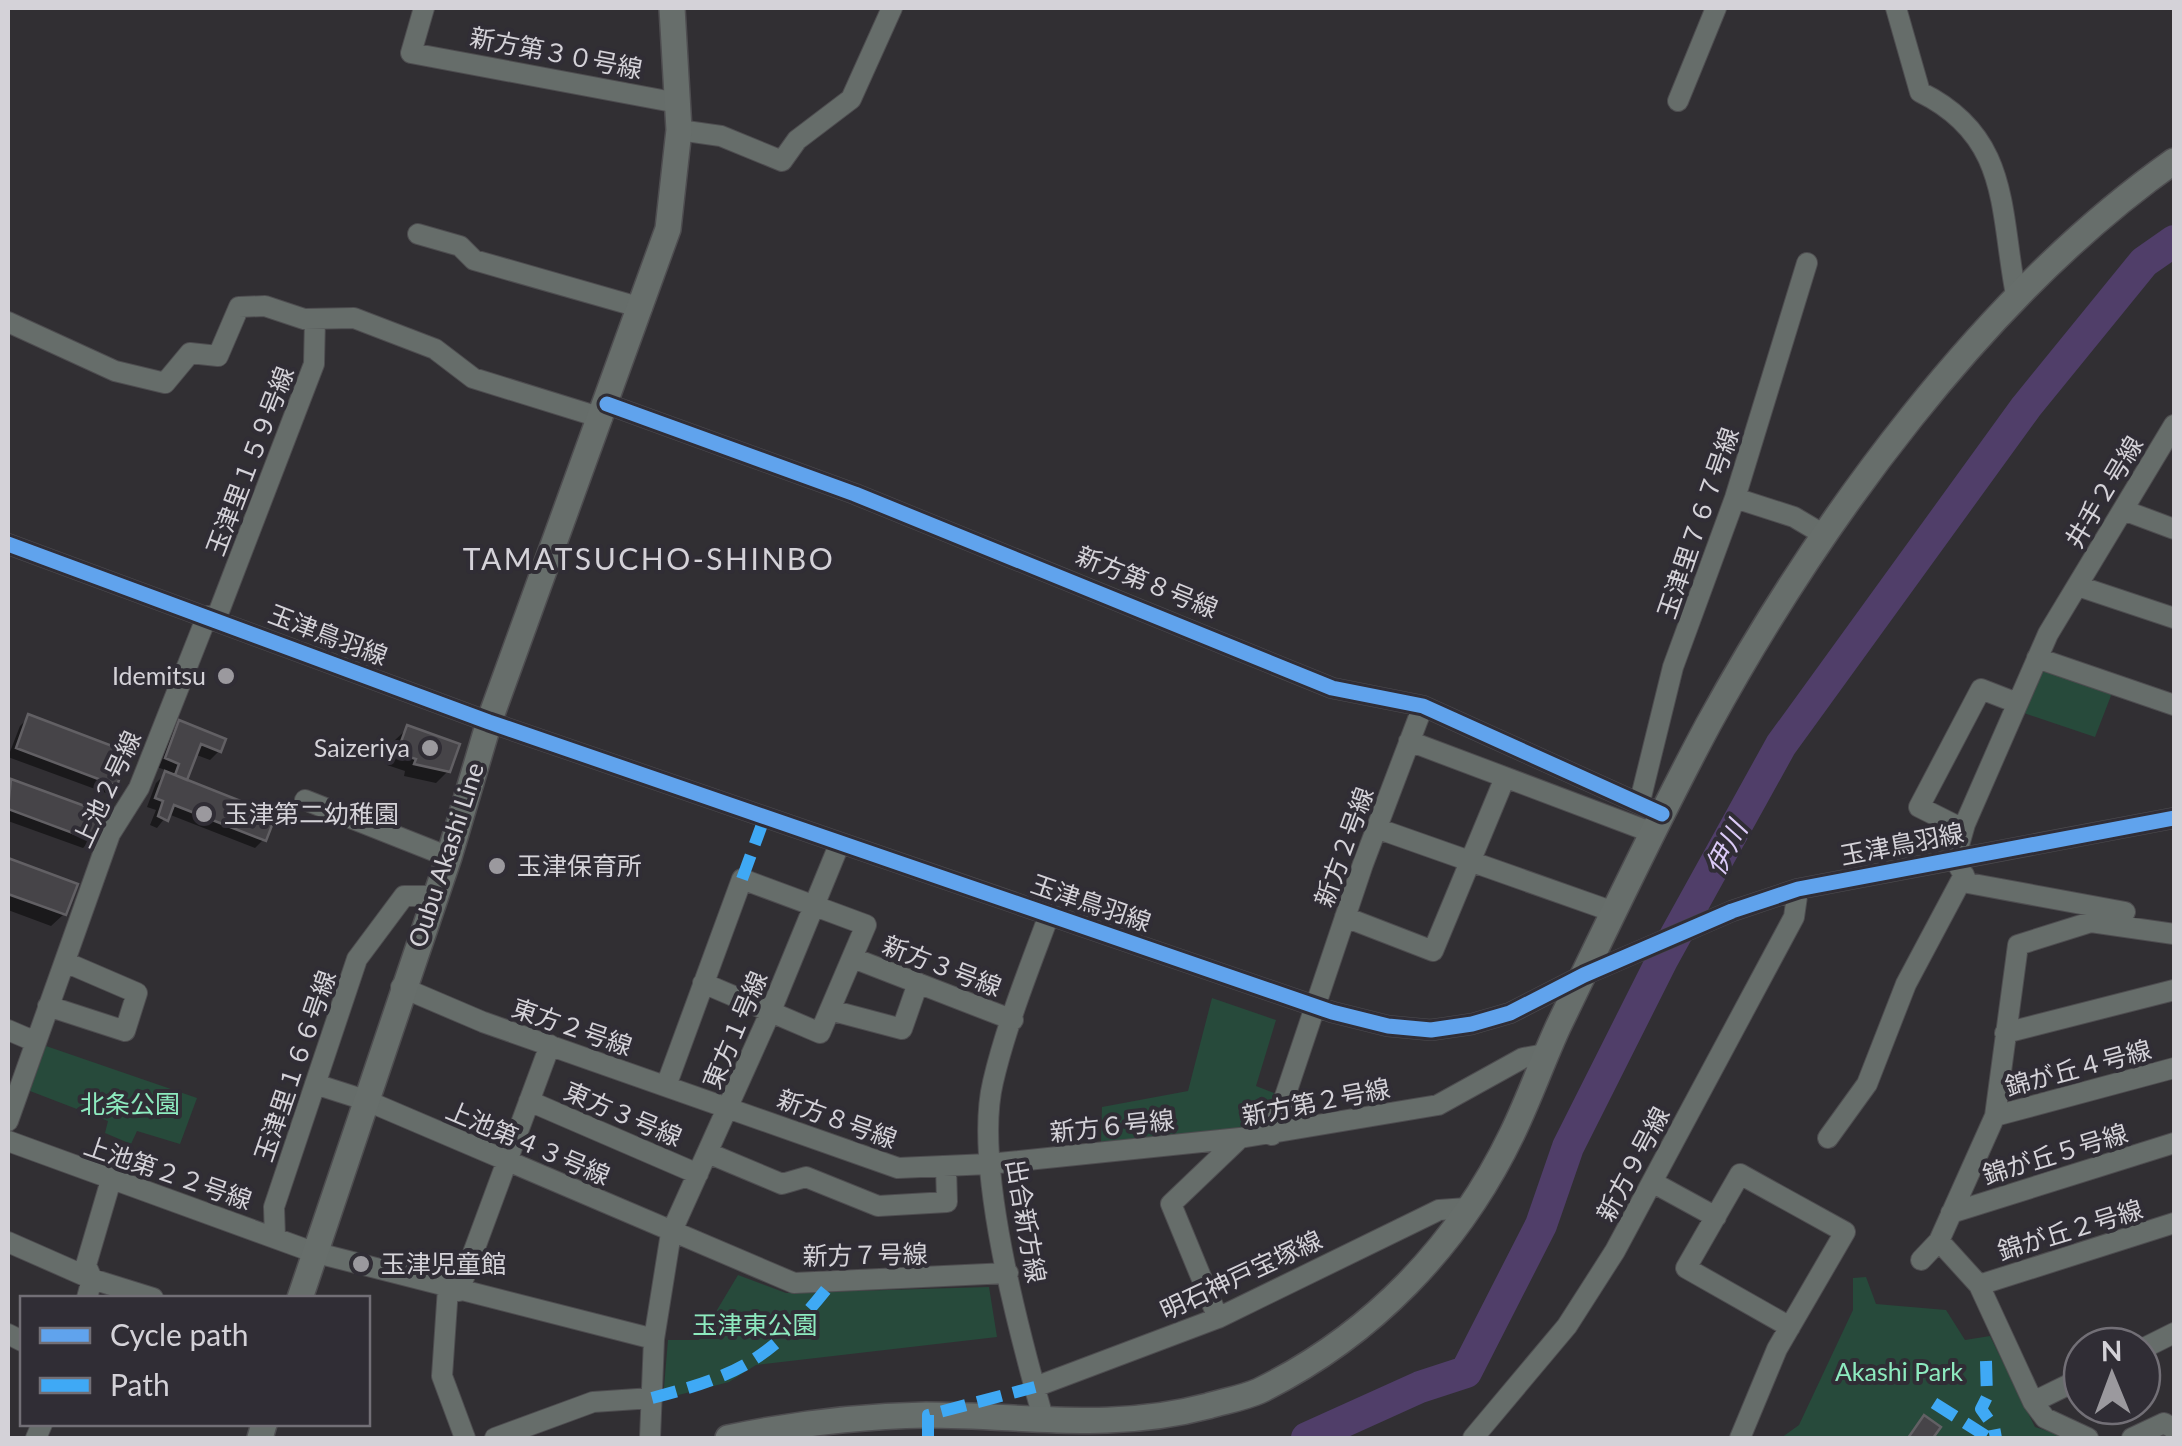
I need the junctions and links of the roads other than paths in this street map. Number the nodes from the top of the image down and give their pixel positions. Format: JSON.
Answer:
{"nodes":[{"id":1,"x":424,"y":8,"type":"edge"},
{"id":2,"x":672,"y":8,"type":"edge"},
{"id":3,"x":892,"y":8,"type":"edge"},
{"id":4,"x":1716,"y":8,"type":"edge"},
{"id":5,"x":1896,"y":8,"type":"edge"},
{"id":6,"x":1678,"y":101,"type":"dead end"},
{"id":7,"x":678,"y":103,"type":"junction"},
{"id":8,"x":680,"y":130,"type":"junction"},
{"id":9,"x":2174,"y":162,"type":"edge"},
{"id":10,"x":418,"y":234,"type":"dead end"},
{"id":11,"x":1808,"y":263,"type":"dead end"},
{"id":12,"x":2017,"y":300,"type":"junction"},
{"id":13,"x":642,"y":308,"type":"junction"},
{"id":14,"x":315,"y":319,"type":"junction"},
{"id":15,"x":8,"y":322,"type":"edge"},
{"id":16,"x":605,"y":411,"type":"junction"},
{"id":17,"x":2172,"y":435,"type":"edge"},
{"id":18,"x":1735,"y":498,"type":"junction"},
{"id":19,"x":2123,"y":510,"type":"junction"},
{"id":20,"x":2174,"y":529,"type":"edge"},
{"id":21,"x":1826,"y":536,"type":"junction"},
{"id":22,"x":8,"y":544,"type":"edge"},
{"id":23,"x":2078,"y":586,"type":"junction"},
{"id":24,"x":212,"y":617,"type":"junction"},
{"id":25,"x":2174,"y":618,"type":"edge"},
{"id":26,"x":2036,"y":658,"type":"junction"},
{"id":27,"x":2017,"y":702,"type":"junction"},
{"id":28,"x":2174,"y":704,"type":"edge"},
{"id":29,"x":1422,"y":706,"type":"junction"},
{"id":30,"x":489,"y":722,"type":"junction"},
{"id":31,"x":1409,"y":741,"type":"junction"},
{"id":32,"x":1504,"y":780,"type":"junction"},
{"id":33,"x":305,"y":800,"type":"dead end"},
{"id":34,"x":1652,"y":816,"type":"junction"},
{"id":35,"x":2174,"y":818,"type":"edge"},
{"id":36,"x":1376,"y":828,"type":"junction"},
{"id":37,"x":1963,"y":830,"type":"junction"},
{"id":38,"x":838,"y":845,"type":"junction"},
{"id":39,"x":449,"y":857,"type":"junction"},
{"id":40,"x":1470,"y":863,"type":"junction"},
{"id":41,"x":1959,"y":867,"type":"junction"},
{"id":42,"x":1798,"y":889,"type":"junction"},
{"id":43,"x":434,"y":896,"type":"junction"},
{"id":44,"x":814,"y":904,"type":"junction"},
{"id":45,"x":1614,"y":912,"type":"junction"},
{"id":46,"x":1049,"y":915,"type":"junction"},
{"id":47,"x":1345,"y":917,"type":"junction"},
{"id":48,"x":2174,"y":922,"type":"edge"},
{"id":49,"x":2174,"y":934,"type":"edge"},
{"id":50,"x":852,"y":958,"type":"junction"},
{"id":51,"x":64,"y":962,"type":"junction"},
{"id":52,"x":1584,"y":975,"type":"junction"},
{"id":53,"x":702,"y":983,"type":"junction"},
{"id":54,"x":918,"y":983,"type":"junction"},
{"id":55,"x":402,"y":986,"type":"junction"},
{"id":56,"x":2174,"y":990,"type":"edge"},
{"id":57,"x":48,"y":1006,"type":"junction"},
{"id":58,"x":1315,"y":1006,"type":"junction"},
{"id":59,"x":830,"y":1010,"type":"junction"},
{"id":60,"x":770,"y":1013,"type":"junction"},
{"id":61,"x":1013,"y":1020,"type":"junction"},
{"id":62,"x":8,"y":1030,"type":"edge"},
{"id":63,"x":2005,"y":1033,"type":"junction"},
{"id":64,"x":36,"y":1042,"type":"junction"},
{"id":65,"x":550,"y":1045,"type":"junction"},
{"id":66,"x":1546,"y":1054,"type":"junction"},
{"id":67,"x":2174,"y":1068,"type":"edge"},
{"id":68,"x":316,"y":1084,"type":"junction"},
{"id":69,"x":666,"y":1086,"type":"junction"},
{"id":70,"x":365,"y":1100,"type":"junction"},
{"id":71,"x":529,"y":1101,"type":"junction"},
{"id":72,"x":729,"y":1108,"type":"junction"},
{"id":73,"x":1995,"y":1116,"type":"junction"},
{"id":74,"x":8,"y":1121,"type":"edge"},
{"id":75,"x":1272,"y":1135,"type":"junction"},
{"id":76,"x":1240,"y":1138,"type":"junction"},
{"id":77,"x":1828,"y":1138,"type":"dead end"},
{"id":78,"x":8,"y":1141,"type":"edge"},
{"id":79,"x":2174,"y":1143,"type":"edge"},
{"id":80,"x":708,"y":1153,"type":"junction"},
{"id":81,"x":510,"y":1161,"type":"junction"},
{"id":82,"x":989,"y":1164,"type":"junction"},
{"id":83,"x":946,"y":1166,"type":"junction"},
{"id":84,"x":698,"y":1174,"type":"junction"},
{"id":85,"x":111,"y":1180,"type":"junction"},
{"id":86,"x":1652,"y":1182,"type":"junction"},
{"id":87,"x":1466,"y":1208,"type":"junction"},
{"id":88,"x":1951,"y":1212,"type":"junction"},
{"id":89,"x":1716,"y":1217,"type":"junction"},
{"id":90,"x":2174,"y":1223,"type":"edge"},
{"id":91,"x":671,"y":1232,"type":"junction"},
{"id":92,"x":275,"y":1237,"type":"junction"},
{"id":93,"x":1939,"y":1241,"type":"junction"},
{"id":94,"x":8,"y":1242,"type":"edge"},
{"id":95,"x":312,"y":1252,"type":"junction"},
{"id":96,"x":1921,"y":1260,"type":"dead end"},
{"id":97,"x":1008,"y":1273,"type":"junction"},
{"id":98,"x":1978,"y":1285,"type":"junction"},
{"id":99,"x":89,"y":1289,"type":"edge"},
{"id":100,"x":454,"y":1290,"type":"junction"},
{"id":101,"x":140,"y":1296,"type":"edge"},
{"id":102,"x":301,"y":1296,"type":"edge"},
{"id":103,"x":1218,"y":1318,"type":"junction"},
{"id":104,"x":1790,"y":1328,"type":"junction"},
{"id":105,"x":654,"y":1339,"type":"junction"},
{"id":106,"x":1034,"y":1387,"type":"junction"},
{"id":107,"x":2062,"y":1388,"type":"edge"},
{"id":108,"x":652,"y":1398,"type":"junction"},
{"id":109,"x":2033,"y":1402,"type":"junction"},
{"id":110,"x":1044,"y":1421,"type":"junction"},
{"id":111,"x":2171,"y":1423,"type":"edge"},
{"id":112,"x":465,"y":1438,"type":"edge"},
{"id":113,"x":494,"y":1438,"type":"edge"},
{"id":114,"x":650,"y":1438,"type":"edge"},
{"id":115,"x":728,"y":1438,"type":"edge"},
{"id":116,"x":1473,"y":1438,"type":"edge"},
{"id":117,"x":1740,"y":1438,"type":"edge"},
{"id":118,"x":2088,"y":1438,"type":"edge"},
{"id":119,"x":2132,"y":1438,"type":"edge"}],
"edges":[{"from":1,"to":7,"type":"street","name":"新方第３０号線"},
{"from":2,"to":7,"type":"main road","name":"Oubu Akashi Line"},
{"from":3,"to":8,"type":"street"},
{"from":4,"to":6,"type":"street"},
{"from":5,"to":12,"type":"street"},
{"from":7,"to":8,"type":"main road","name":"Oubu Akashi Line"},
{"from":8,"to":13,"type":"main road","name":"Oubu Akashi Line"},
{"from":9,"to":12,"type":"main road"},
{"from":10,"to":13,"type":"street"},
{"from":11,"to":18,"type":"street","name":"玉津里７６７号線"},
{"from":12,"to":21,"type":"main road"},
{"from":13,"to":16,"type":"main road","name":"Oubu Akashi Line"},
{"from":14,"to":15,"type":"street","name":"新方第８号線"},
{"from":14,"to":16,"type":"street","name":"新方第８号線"},
{"from":14,"to":24,"type":"street","name":"玉津里１５９号線"},
{"from":16,"to":29,"type":"street","name":"新方第８号線"},
{"from":16,"to":30,"type":"main road","name":"Oubu Akashi Line"},
{"from":17,"to":19,"type":"street","name":"井手２号線"},
{"from":18,"to":21,"type":"street"},
{"from":18,"to":34,"type":"street","name":"玉津里７６７号線"},
{"from":19,"to":20,"type":"street"},
{"from":19,"to":23,"type":"street","name":"井手２号線"},
{"from":21,"to":34,"type":"main road"},
{"from":22,"to":24,"type":"street","name":"玉津鳥羽線"},
{"from":23,"to":25,"type":"street"},
{"from":23,"to":26,"type":"street","name":"井手２号線"},
{"from":24,"to":30,"type":"street","name":"玉津鳥羽線"},
{"from":24,"to":51,"type":"street","name":"上池２号線"},
{"from":26,"to":27,"type":"street","name":"井手２号線"},
{"from":26,"to":28,"type":"street"},
{"from":27,"to":37,"type":"street","name":"井手２号線"},
{"from":27,"to":37,"type":"street"},
{"from":29,"to":31,"type":"street","name":"新方２号線"},
{"from":29,"to":34,"type":"street","name":"新方第８号線"},
{"from":30,"to":38,"type":"street","name":"玉津鳥羽線"},
{"from":30,"to":39,"type":"main road","name":"Oubu Akashi Line"},
{"from":31,"to":32,"type":"street"},
{"from":31,"to":36,"type":"street","name":"新方２号線"},
{"from":32,"to":34,"type":"street"},
{"from":32,"to":40,"type":"street"},
{"from":33,"to":39,"type":"street"},
{"from":34,"to":45,"type":"main road"},
{"from":35,"to":41,"type":"street","name":"玉津鳥羽線"},
{"from":36,"to":40,"type":"street"},
{"from":36,"to":47,"type":"street","name":"新方２号線"},
{"from":37,"to":41,"type":"street","name":"井手２号線"},
{"from":38,"to":44,"type":"street","name":"東方１号線"},
{"from":38,"to":46,"type":"street","name":"玉津鳥羽線"},
{"from":39,"to":43,"type":"main road","name":"Oubu Akashi Line"},
{"from":40,"to":45,"type":"street"},
{"from":40,"to":47,"type":"street"},
{"from":41,"to":42,"type":"street","name":"玉津鳥羽線"},
{"from":41,"to":48,"type":"street"},
{"from":41,"to":77,"type":"street","name":"井手２号線"},
{"from":42,"to":52,"type":"street","name":"玉津鳥羽線"},
{"from":42,"to":86,"type":"street","name":"新方９号線"},
{"from":43,"to":55,"type":"main road","name":"Oubu Akashi Line"},
{"from":43,"to":68,"type":"street","name":"玉津里１６６号線"},
{"from":44,"to":50,"type":"street"},
{"from":44,"to":53,"type":"street"},
{"from":44,"to":60,"type":"street","name":"東方１号線"},
{"from":45,"to":52,"type":"main road"},
{"from":46,"to":58,"type":"street","name":"玉津鳥羽線"},
{"from":46,"to":61,"type":"street","name":"出合新方線"},
{"from":47,"to":58,"type":"street","name":"新方２号線"},
{"from":49,"to":63,"type":"street"},
{"from":50,"to":54,"type":"street","name":"新方３号線"},
{"from":50,"to":59,"type":"street"},
{"from":51,"to":57,"type":"street","name":"上池２号線"},
{"from":51,"to":57,"type":"street"},
{"from":52,"to":58,"type":"street","name":"玉津鳥羽線"},
{"from":52,"to":66,"type":"main road"},
{"from":53,"to":60,"type":"street"},
{"from":53,"to":69,"type":"street"},
{"from":54,"to":59,"type":"street"},
{"from":54,"to":61,"type":"street","name":"新方３号線"},
{"from":55,"to":65,"type":"street","name":"東方２号線"},
{"from":55,"to":70,"type":"main road","name":"Oubu Akashi Line"},
{"from":56,"to":63,"type":"street"},
{"from":57,"to":64,"type":"street","name":"上池２号線"},
{"from":58,"to":75,"type":"street","name":"新方２号線"},
{"from":59,"to":60,"type":"street"},
{"from":60,"to":72,"type":"street","name":"東方１号線"},
{"from":61,"to":82,"type":"street","name":"出合新方線"},
{"from":62,"to":64,"type":"street"},
{"from":63,"to":73,"type":"street"},
{"from":64,"to":74,"type":"street","name":"上池２号線"},
{"from":65,"to":69,"type":"street","name":"東方２号線"},
{"from":65,"to":71,"type":"street"},
{"from":66,"to":75,"type":"street","name":"新方第２号線"},
{"from":66,"to":87,"type":"main road"},
{"from":67,"to":73,"type":"street","name":"錦が丘４号線"},
{"from":68,"to":70,"type":"street","name":"上池第４３号線"},
{"from":68,"to":92,"type":"street","name":"玉津里１６６号線"},
{"from":69,"to":72,"type":"street","name":"東方２号線"},
{"from":70,"to":81,"type":"street","name":"上池第４３号線"},
{"from":70,"to":95,"type":"main road","name":"Oubu Akashi Line"},
{"from":71,"to":81,"type":"street"},
{"from":71,"to":84,"type":"street","name":"東方３号線"},
{"from":72,"to":80,"type":"street","name":"東方１号線"},
{"from":72,"to":83,"type":"street","name":"新方８号線"},
{"from":73,"to":88,"type":"street"},
{"from":75,"to":76,"type":"street","name":"新方第２号線"},
{"from":76,"to":82,"type":"street","name":"新方６号線"},
{"from":76,"to":103,"type":"street","name":"新方第２号線"},
{"from":78,"to":85,"type":"street","name":"上池第２２号線"},
{"from":79,"to":88,"type":"street","name":"錦が丘５号線"},
{"from":80,"to":83,"type":"street"},
{"from":80,"to":84,"type":"street","name":"東方１号線"},
{"from":81,"to":91,"type":"street","name":"上池第４３号線"},
{"from":81,"to":100,"type":"street"},
{"from":82,"to":83,"type":"street","name":"新方８号線"},
{"from":82,"to":97,"type":"street","name":"出合新方線"},
{"from":84,"to":91,"type":"street","name":"東方１号線"},
{"from":85,"to":92,"type":"street","name":"上池第２２号線"},
{"from":85,"to":99,"type":"street"},
{"from":86,"to":89,"type":"street"},
{"from":86,"to":116,"type":"street","name":"新方９号線"},
{"from":87,"to":103,"type":"street","name":"明石神戸宝塚線"},
{"from":87,"to":110,"type":"main road"},
{"from":88,"to":93,"type":"street"},
{"from":89,"to":104,"type":"street"},
{"from":89,"to":104,"type":"street"},
{"from":90,"to":98,"type":"street","name":"錦が丘２号線"},
{"from":91,"to":97,"type":"street","name":"新方７号線"},
{"from":91,"to":105,"type":"street","name":"東方１号線"},
{"from":92,"to":95,"type":"street","name":"上池第２２号線"},
{"from":93,"to":96,"type":"street"},
{"from":93,"to":98,"type":"street"},
{"from":94,"to":99,"type":"street"},
{"from":95,"to":100,"type":"street","name":"上池第２２号線"},
{"from":95,"to":102,"type":"main road","name":"Oubu Akashi Line"},
{"from":97,"to":106,"type":"street","name":"出合新方線"},
{"from":98,"to":109,"type":"street"},
{"from":99,"to":101,"type":"street"},
{"from":100,"to":105,"type":"street","name":"上池第２２号線"},
{"from":100,"to":112,"type":"street"},
{"from":103,"to":106,"type":"street","name":"明石神戸宝塚線"},
{"from":104,"to":117,"type":"street"},
{"from":105,"to":108,"type":"street","name":"東方１号線"},
{"from":106,"to":110,"type":"street","name":"出合新方線"},
{"from":107,"to":109,"type":"street"},
{"from":108,"to":113,"type":"street"},
{"from":108,"to":114,"type":"street","name":"東方１号線"},
{"from":109,"to":118,"type":"street"},
{"from":110,"to":115,"type":"main road"},
{"from":111,"to":119,"type":"street"}]}
